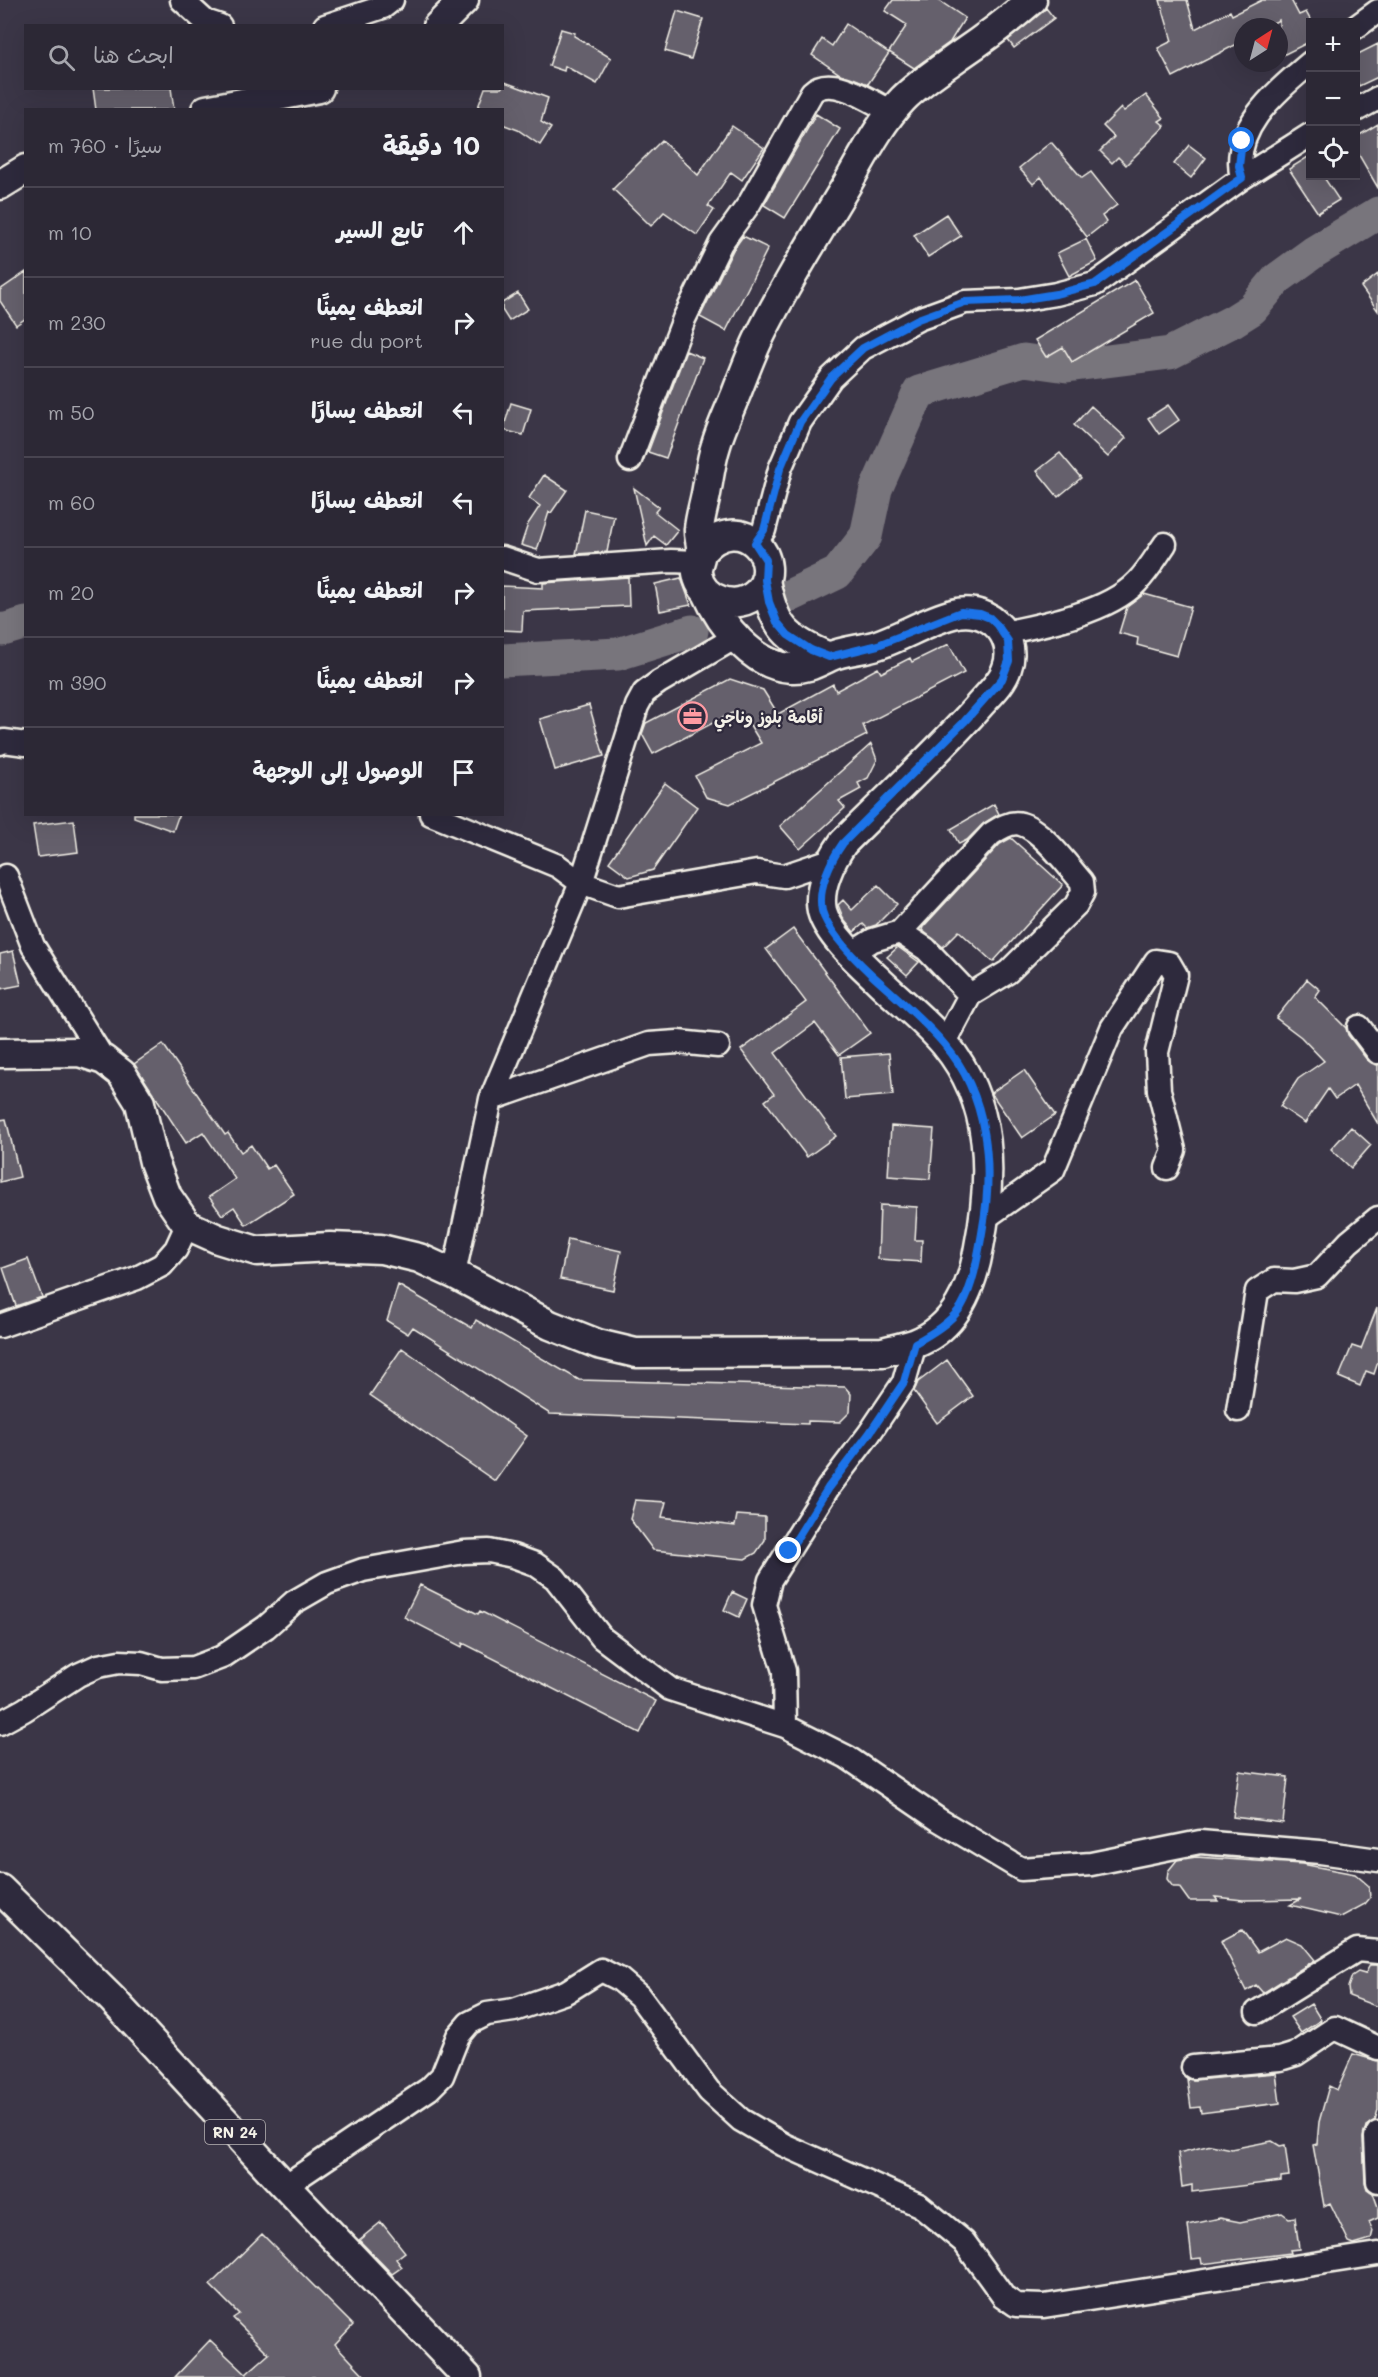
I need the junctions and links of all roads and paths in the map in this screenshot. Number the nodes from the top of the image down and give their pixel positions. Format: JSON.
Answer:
{"nodes":[{"id":1,"x":183,"y":0,"type":"edge"},
{"id":2,"x":392,"y":0,"type":"edge"},
{"id":3,"x":464,"y":0,"type":"edge"},
{"id":4,"x":1032,"y":0,"type":"edge"},
{"id":5,"x":1378,"y":11,"type":"edge"},
{"id":6,"x":214,"y":24,"type":"edge"},
{"id":7,"x":331,"y":24,"type":"edge"},
{"id":8,"x":440,"y":24,"type":"edge"},
{"id":9,"x":1360,"y":24,"type":"edge"},
{"id":10,"x":1306,"y":67,"type":"edge"},
{"id":11,"x":309,"y":90,"type":"edge"},
{"id":12,"x":1378,"y":99,"type":"edge"},
{"id":13,"x":216,"y":108,"type":"edge"},
{"id":14,"x":1360,"y":108,"type":"edge"},
{"id":15,"x":892,"y":112,"type":"junction"},
{"id":16,"x":1306,"y":138,"type":"edge"},
{"id":17,"x":24,"y":171,"type":"edge"},
{"id":18,"x":1242,"y":178,"type":"junction"},
{"id":19,"x":0,"y":184,"type":"edge"},
{"id":20,"x":630,"y":460,"type":"dead end"},
{"id":21,"x":705,"y":499,"type":"junction"},
{"id":22,"x":746,"y":539,"type":"junction"},
{"id":23,"x":1164,"y":544,"type":"dead end"},
{"id":24,"x":700,"y":557,"type":"junction"},
{"id":25,"x":504,"y":559,"type":"edge"},
{"id":26,"x":765,"y":580,"type":"junction"},
{"id":27,"x":707,"y":593,"type":"junction"},
{"id":28,"x":1003,"y":633,"type":"junction"},
{"id":29,"x":736,"y":637,"type":"junction"},
{"id":30,"x":829,"y":657,"type":"junction"},
{"id":31,"x":0,"y":743,"type":"edge"},
{"id":32,"x":24,"y":744,"type":"edge"},
{"id":33,"x":436,"y":816,"type":"edge"},
{"id":34,"x":831,"y":860,"type":"junction"},
{"id":35,"x":6,"y":876,"type":"dead end"},
{"id":36,"x":581,"y":883,"type":"junction"},
{"id":37,"x":900,"y":932,"type":"junction"},
{"id":38,"x":852,"y":953,"type":"junction"},
{"id":39,"x":970,"y":995,"type":"junction"},
{"id":40,"x":1359,"y":1027,"type":"dead end"},
{"id":41,"x":944,"y":1044,"type":"junction"},
{"id":42,"x":718,"y":1046,"type":"dead end"},
{"id":43,"x":1378,"y":1052,"type":"edge"},
{"id":44,"x":0,"y":1053,"type":"edge"},
{"id":45,"x":104,"y":1060,"type":"junction"},
{"id":46,"x":491,"y":1099,"type":"junction"},
{"id":47,"x":1167,"y":1168,"type":"dead end"},
{"id":48,"x":985,"y":1218,"type":"junction"},
{"id":49,"x":1378,"y":1218,"type":"edge"},
{"id":50,"x":187,"y":1225,"type":"junction"},
{"id":51,"x":454,"y":1274,"type":"junction"},
{"id":52,"x":0,"y":1326,"type":"edge"},
{"id":53,"x":915,"y":1343,"type":"junction"},
{"id":54,"x":1238,"y":1410,"type":"dead end"},
{"id":55,"x":0,"y":1723,"type":"edge"},
{"id":56,"x":785,"y":1726,"type":"junction"},
{"id":57,"x":1378,"y":1860,"type":"edge"},
{"id":58,"x":0,"y":1889,"type":"edge"},
{"id":59,"x":1377,"y":1950,"type":"edge"},
{"id":60,"x":1257,"y":2012,"type":"dead end"},
{"id":61,"x":1378,"y":2048,"type":"edge"},
{"id":62,"x":1193,"y":2067,"type":"dead end"},
{"id":63,"x":1378,"y":2133,"type":"edge"},
{"id":64,"x":1378,"y":2181,"type":"edge"},
{"id":65,"x":285,"y":2186,"type":"junction"},
{"id":66,"x":1378,"y":2254,"type":"edge"},
{"id":67,"x":467,"y":2377,"type":"edge"}],
"edges":[{"from":1,"to":6,"type":"street"},
{"from":2,"to":7,"type":"street"},
{"from":3,"to":8,"type":"main road"},
{"from":4,"to":15,"type":"main road"},
{"from":5,"to":9,"type":"street"},
{"from":10,"to":18,"type":"street"},
{"from":11,"to":13,"type":"main road"},
{"from":12,"to":14,"type":"street"},
{"from":15,"to":20,"type":"street"},
{"from":15,"to":21,"type":"main road"},
{"from":16,"to":18,"type":"street"},
{"from":17,"to":19,"type":"main road"},
{"from":18,"to":22,"type":"street"},
{"from":21,"to":22,"type":"main road"},
{"from":21,"to":24,"type":"main road"},
{"from":22,"to":24,"type":"main road"},
{"from":22,"to":26,"type":"main road"},
{"from":23,"to":28,"type":"street"},
{"from":24,"to":25,"type":"street"},
{"from":24,"to":27,"type":"main road"},
{"from":26,"to":27,"type":"main road"},
{"from":26,"to":30,"type":"main road"},
{"from":27,"to":29,"type":"main road"},
{"from":28,"to":30,"type":"main road"},
{"from":28,"to":34,"type":"main road"},
{"from":29,"to":30,"type":"main road"},
{"from":29,"to":36,"type":"street"},
{"from":31,"to":32,"type":"street"},
{"from":33,"to":36,"type":"street"},
{"from":34,"to":36,"type":"street"},
{"from":34,"to":38,"type":"main road"},
{"from":35,"to":45,"type":"street"},
{"from":36,"to":46,"type":"street"},
{"from":37,"to":38,"type":"street"},
{"from":37,"to":39,"type":"street"},
{"from":37,"to":39,"type":"street"},
{"from":38,"to":41,"type":"main road"},
{"from":39,"to":41,"type":"street"},
{"from":40,"to":43,"type":"street"},
{"from":41,"to":48,"type":"main road"},
{"from":42,"to":46,"type":"street"},
{"from":44,"to":45,"type":"main road"},
{"from":45,"to":50,"type":"main road"},
{"from":46,"to":51,"type":"street"},
{"from":47,"to":48,"type":"street"},
{"from":48,"to":53,"type":"main road"},
{"from":49,"to":54,"type":"street"},
{"from":50,"to":51,"type":"main road"},
{"from":50,"to":52,"type":"street"},
{"from":51,"to":53,"type":"main road"},
{"from":53,"to":56,"type":"street"},
{"from":55,"to":56,"type":"street"},
{"from":56,"to":57,"type":"street"},
{"from":58,"to":65,"type":"main road","number":"RN 24"},
{"from":59,"to":60,"type":"street"},
{"from":61,"to":62,"type":"street"},
{"from":63,"to":64,"type":"street"},
{"from":65,"to":66,"type":"street"},
{"from":65,"to":67,"type":"main road","number":"RN 24"}]}
